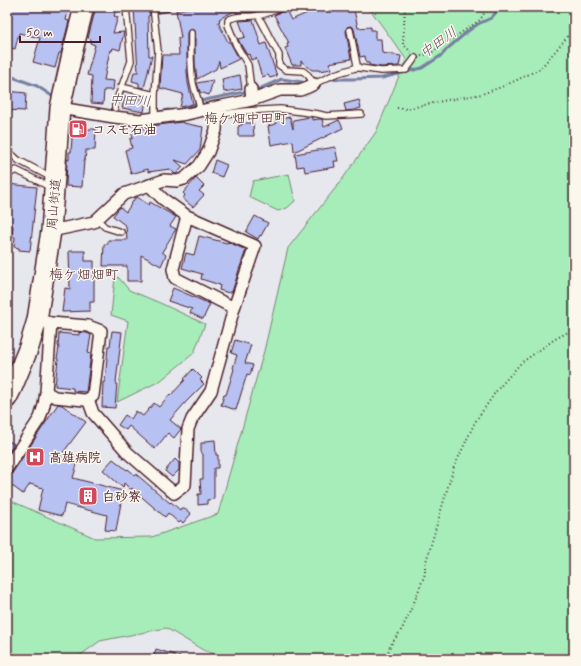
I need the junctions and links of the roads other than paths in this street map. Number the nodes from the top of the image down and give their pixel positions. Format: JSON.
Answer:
{"nodes":[{"id":1,"x":84,"y":7,"type":"edge"},
{"id":2,"x":126,"y":7,"type":"edge"},
{"id":3,"x":153,"y":7,"type":"edge"},
{"id":4,"x":283,"y":7,"type":"edge"},
{"id":5,"x":258,"y":16,"type":"junction"},
{"id":6,"x":350,"y":30,"type":"dead end"},
{"id":7,"x":191,"y":33,"type":"dead end"},
{"id":8,"x":415,"y":58,"type":"road end"},
{"id":9,"x":355,"y":68,"type":"junction"},
{"id":10,"x":314,"y":84,"type":"junction"},
{"id":11,"x":121,"y":87,"type":"junction"},
{"id":12,"x":252,"y":94,"type":"junction"},
{"id":13,"x":155,"y":95,"type":"junction"},
{"id":14,"x":61,"y":104,"type":"junction"},
{"id":15,"x":200,"y":110,"type":"junction"},
{"id":16,"x":216,"y":111,"type":"junction"},
{"id":17,"x":114,"y":113,"type":"junction"},
{"id":18,"x":361,"y":114,"type":"dead end"},
{"id":19,"x":155,"y":118,"type":"junction"},
{"id":20,"x":7,"y":150,"type":"edge"},
{"id":21,"x":7,"y":175,"type":"edge"},
{"id":22,"x":55,"y":184,"type":"junction"},
{"id":23,"x":149,"y":185,"type":"junction"},
{"id":24,"x":188,"y":216,"type":"junction"},
{"id":25,"x":97,"y":219,"type":"junction"},
{"id":26,"x":51,"y":231,"type":"junction"},
{"id":27,"x":121,"y":232,"type":"dead end"},
{"id":28,"x":234,"y":308,"type":"junction"},
{"id":29,"x":44,"y":321,"type":"junction"},
{"id":30,"x":46,"y":392,"type":"junction"},
{"id":31,"x":7,"y":398,"type":"edge"},
{"id":32,"x":88,"y":399,"type":"junction"},
{"id":33,"x":7,"y":468,"type":"edge"}],
"edges":[{"from":1,"to":14,"type":"highway","name":"周山街道"},
{"from":2,"to":11,"type":"lane"},
{"from":3,"to":13,"type":"lane"},
{"from":4,"to":5,"type":"lane"},
{"from":5,"to":10,"type":"lane"},
{"from":5,"to":12,"type":"lane"},
{"from":6,"to":9,"type":"lane"},
{"from":7,"to":15,"type":"lane"},
{"from":8,"to":9,"type":"lane"},
{"from":9,"to":10,"type":"lane"},
{"from":10,"to":12,"type":"street"},
{"from":11,"to":13,"type":"lane"},
{"from":11,"to":17,"type":"lane"},
{"from":12,"to":16,"type":"street"},
{"from":13,"to":19,"type":"lane"},
{"from":14,"to":17,"type":"street"},
{"from":14,"to":22,"type":"highway","name":"周山街道"},
{"from":15,"to":16,"type":"street"},
{"from":15,"to":19,"type":"street"},
{"from":16,"to":18,"type":"lane"},
{"from":16,"to":23,"type":"street"},
{"from":17,"to":19,"type":"street"},
{"from":20,"to":22,"type":"lane"},
{"from":21,"to":22,"type":"lane"},
{"from":22,"to":26,"type":"highway","name":"周山街道"},
{"from":23,"to":24,"type":"street"},
{"from":23,"to":25,"type":"street"},
{"from":24,"to":28,"type":"street"},
{"from":24,"to":28,"type":"street"},
{"from":25,"to":26,"type":"street"},
{"from":25,"to":27,"type":"lane"},
{"from":26,"to":29,"type":"highway","name":"周山街道"},
{"from":28,"to":32,"type":"street"},
{"from":29,"to":30,"type":"street"},
{"from":29,"to":31,"type":"highway","name":"周山街道"},
{"from":29,"to":32,"type":"street"},
{"from":30,"to":32,"type":"street"},
{"from":30,"to":33,"type":"street"}]}
